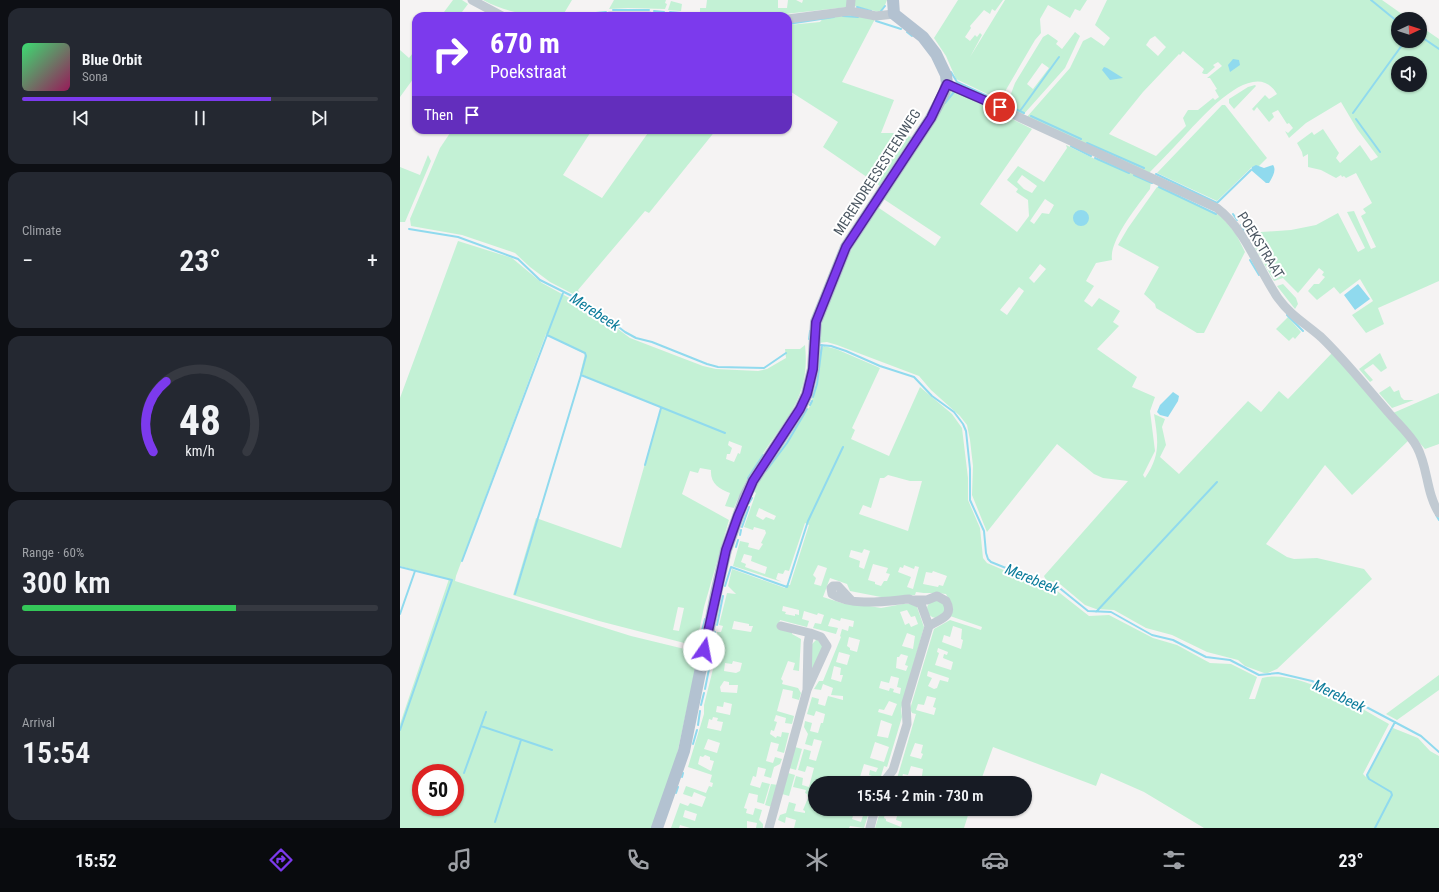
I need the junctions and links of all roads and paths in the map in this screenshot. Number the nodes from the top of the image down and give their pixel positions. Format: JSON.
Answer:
{"nodes":[{"id":1,"x":472,"y":0,"type":"edge"},
{"id":2,"x":851,"y":0,"type":"edge"},
{"id":3,"x":893,"y":0,"type":"edge"},
{"id":4,"x":850,"y":11,"type":"junction"},
{"id":5,"x":494,"y":12,"type":"edge"},
{"id":6,"x":894,"y":14,"type":"junction"},
{"id":7,"x":792,"y":18,"type":"edge"},
{"id":8,"x":947,"y":84,"type":"junction"},
{"id":9,"x":1439,"y":513,"type":"edge"},
{"id":10,"x":851,"y":600,"type":"dead end"},
{"id":11,"x":915,"y":600,"type":"junction"},
{"id":12,"x":781,"y":626,"type":"dead end"},
{"id":13,"x":929,"y":626,"type":"junction"},
{"id":14,"x":810,"y":633,"type":"junction"},
{"id":15,"x":807,"y":690,"type":"junction"},
{"id":16,"x":888,"y":776,"type":"edge"},
{"id":17,"x":874,"y":816,"type":"edge"},
{"id":18,"x":657,"y":828,"type":"edge"},
{"id":19,"x":769,"y":828,"type":"edge"},
{"id":20,"x":870,"y":828,"type":"edge"}],
"edges":[{"from":1,"to":5,"type":"street"},
{"from":2,"to":4,"type":"street"},
{"from":3,"to":6,"type":"main road"},
{"from":4,"to":6,"type":"street"},
{"from":4,"to":7,"type":"street"},
{"from":6,"to":8,"type":"main road"},
{"from":8,"to":9,"type":"street","name":"POEKSTRAAT"},
{"from":8,"to":18,"type":"main road","name":"MERENDREESESTEENWEG"},
{"from":10,"to":11,"type":"street"},
{"from":11,"to":13,"type":"street"},
{"from":11,"to":13,"type":"street"},
{"from":12,"to":14,"type":"street"},
{"from":13,"to":16,"type":"street"},
{"from":14,"to":15,"type":"street"},
{"from":14,"to":15,"type":"street"},
{"from":15,"to":19,"type":"street"},
{"from":17,"to":20,"type":"street"}]}
